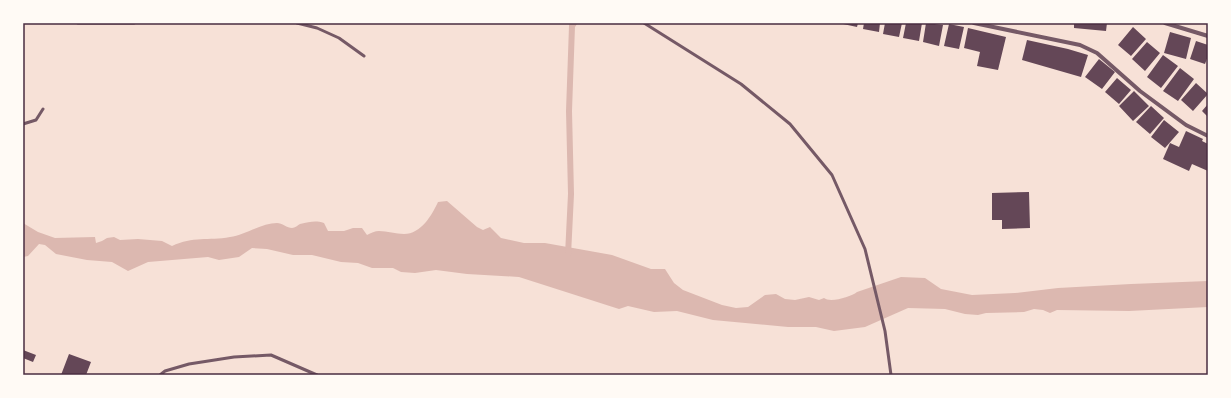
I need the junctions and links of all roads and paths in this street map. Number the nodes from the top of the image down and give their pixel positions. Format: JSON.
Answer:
{"nodes":[{"id":1,"x":78,"y":23,"type":"edge"},
{"id":2,"x":134,"y":23,"type":"edge"},
{"id":3,"x":297,"y":23,"type":"edge"},
{"id":4,"x":644,"y":23,"type":"edge"},
{"id":5,"x":974,"y":23,"type":"edge"},
{"id":6,"x":1165,"y":23,"type":"edge"},
{"id":7,"x":1208,"y":36,"type":"edge"},
{"id":8,"x":364,"y":56,"type":"dead end"},
{"id":9,"x":43,"y":109,"type":"dead end"},
{"id":10,"x":23,"y":124,"type":"edge"},
{"id":11,"x":1208,"y":136,"type":"edge"},
{"id":12,"x":160,"y":375,"type":"edge"},
{"id":13,"x":317,"y":375,"type":"edge"},
{"id":14,"x":891,"y":375,"type":"edge"}],
"edges":[{"from":1,"to":2,"type":"lane"},
{"from":3,"to":8,"type":"lane"},
{"from":4,"to":14,"type":"lane"},
{"from":5,"to":11,"type":"street"},
{"from":6,"to":7,"type":"street"},
{"from":9,"to":10,"type":"lane"},
{"from":12,"to":13,"type":"lane"}]}
